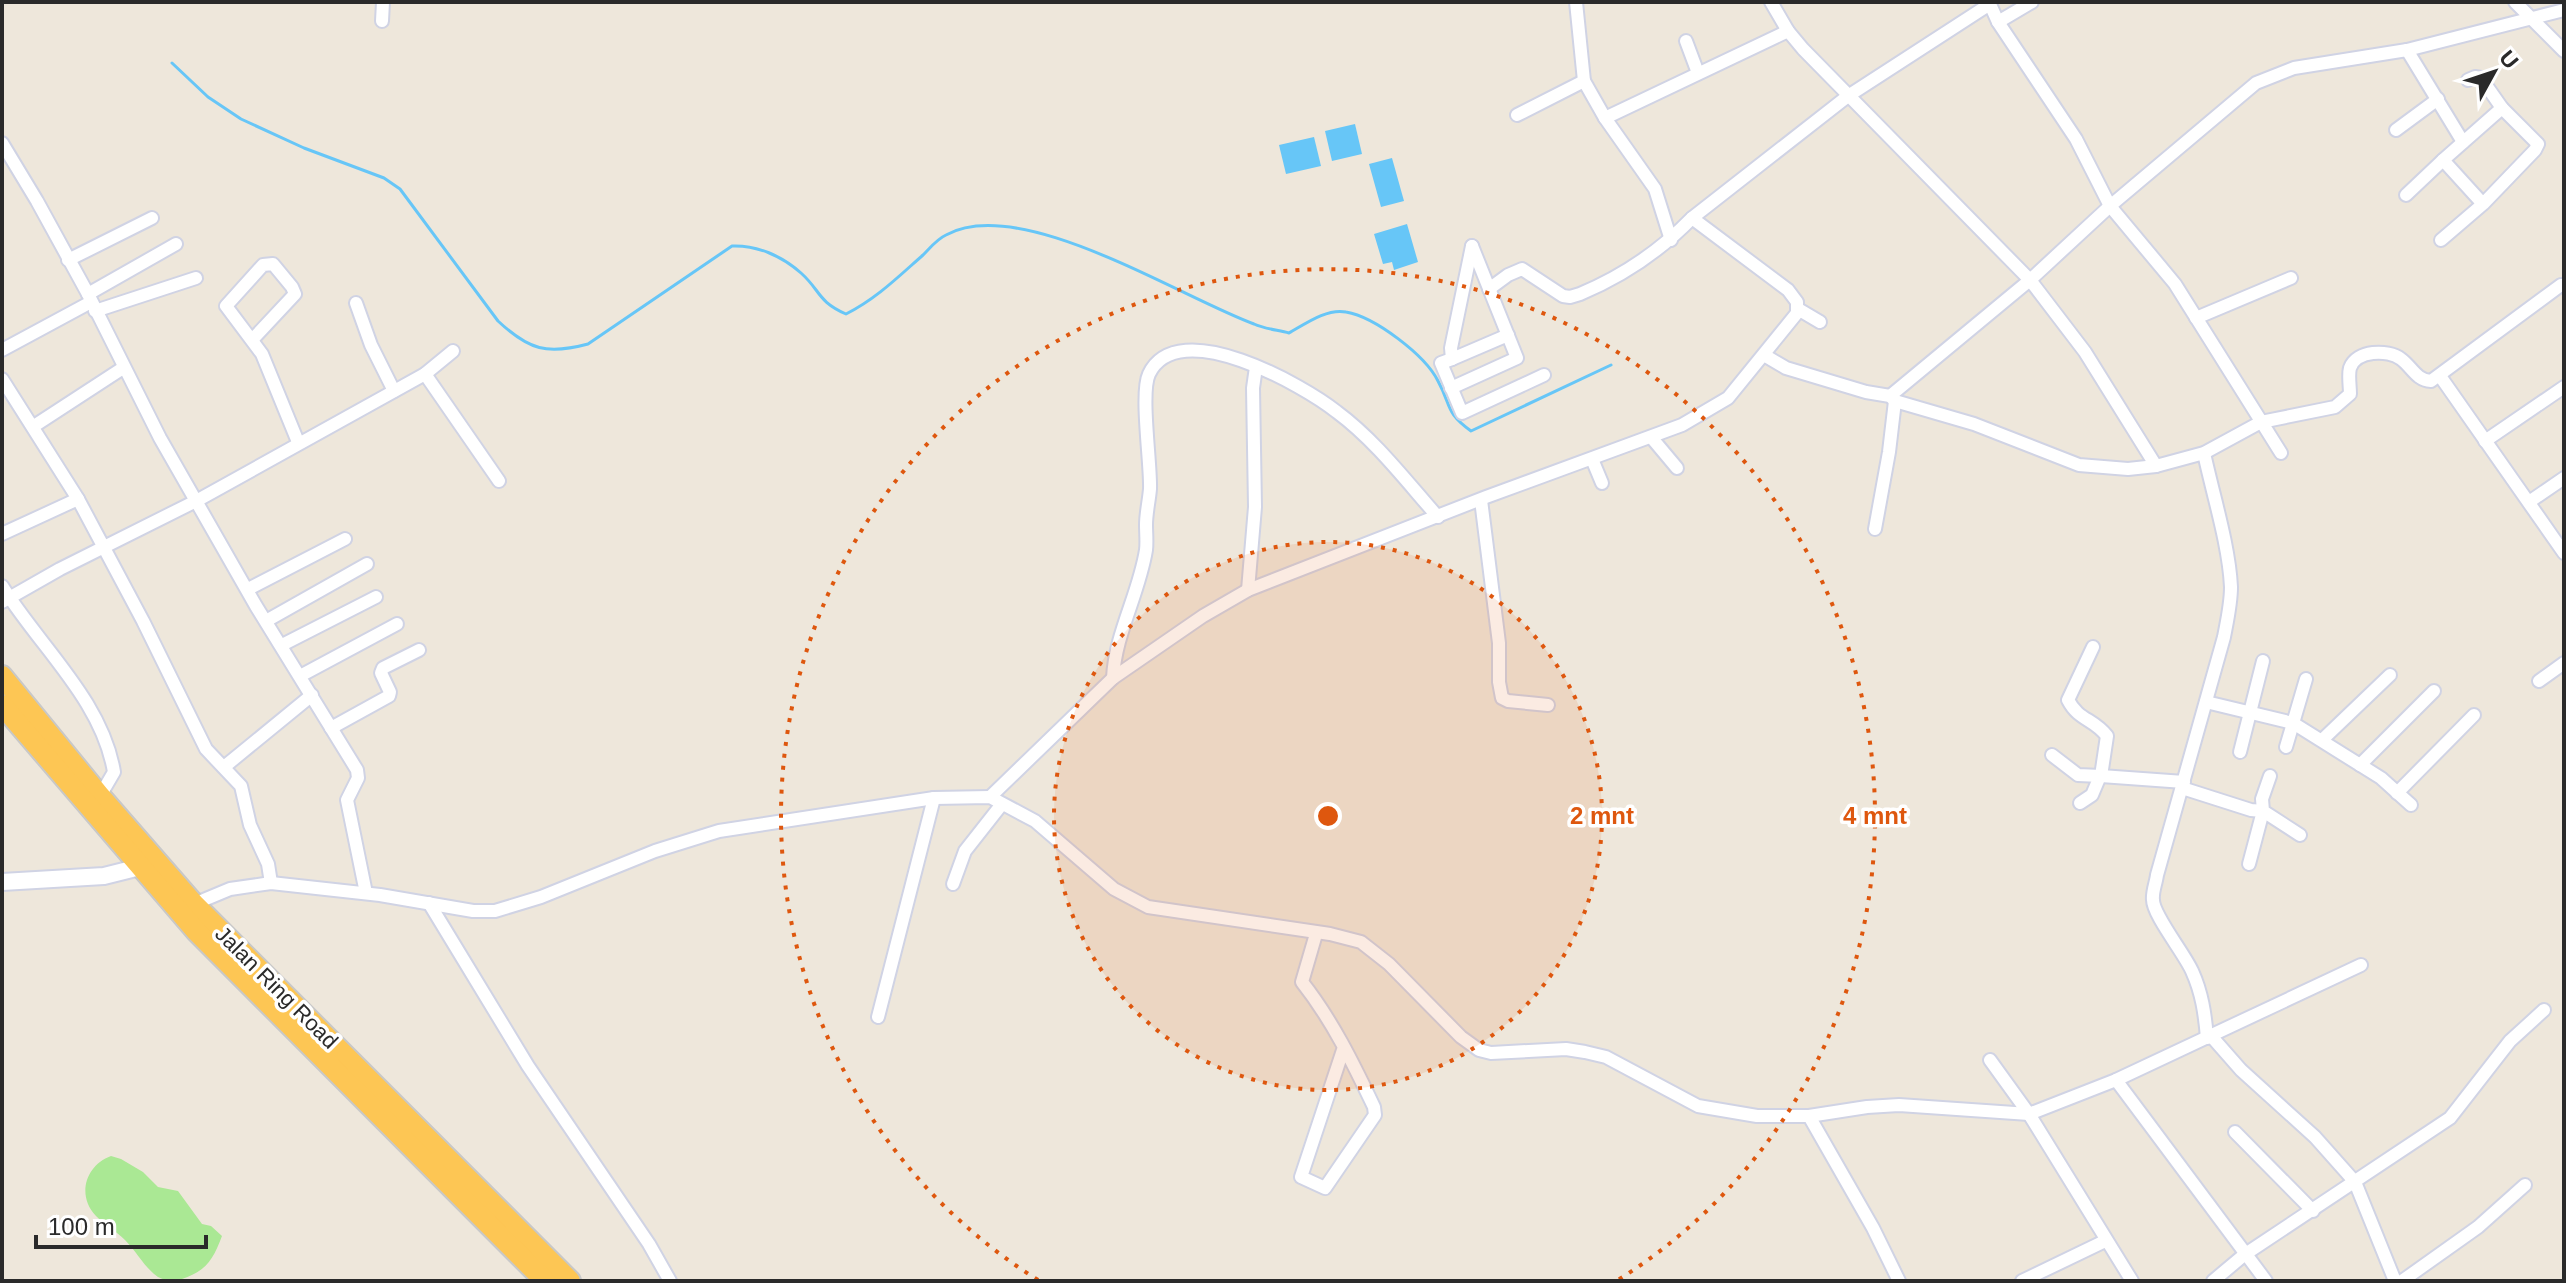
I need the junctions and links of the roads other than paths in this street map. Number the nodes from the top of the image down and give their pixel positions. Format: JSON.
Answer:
{"nodes":[{"id":1,"x":383,"y":2,"type":"edge"},
{"id":2,"x":1576,"y":2,"type":"edge"},
{"id":3,"x":1771,"y":2,"type":"edge"},
{"id":4,"x":2032,"y":2,"type":"edge"},
{"id":5,"x":2515,"y":2,"type":"edge"},
{"id":6,"x":1990,"y":3,"type":"edge"},
{"id":7,"x":2564,"y":10,"type":"edge"},
{"id":8,"x":2535,"y":19,"type":"junction"},
{"id":9,"x":382,"y":21,"type":"dead end"},
{"id":10,"x":1998,"y":22,"type":"junction"},
{"id":11,"x":1788,"y":31,"type":"junction"},
{"id":12,"x":1686,"y":41,"type":"dead end"},
{"id":13,"x":2407,"y":50,"type":"junction"},
{"id":14,"x":2564,"y":51,"type":"edge"},
{"id":15,"x":1698,"y":73,"type":"junction"},
{"id":16,"x":2468,"y":80,"type":"dead end"},
{"id":17,"x":1584,"y":81,"type":"junction"},
{"id":18,"x":1848,"y":96,"type":"junction"},
{"id":19,"x":2438,"y":99,"type":"junction"},
{"id":20,"x":2502,"y":108,"type":"junction"},
{"id":21,"x":1517,"y":115,"type":"dead end"},
{"id":22,"x":1605,"y":118,"type":"junction"},
{"id":23,"x":2396,"y":130,"type":"dead end"},
{"id":24,"x":2463,"y":142,"type":"junction"},
{"id":25,"x":2,"y":143,"type":"edge"},
{"id":26,"x":2443,"y":160,"type":"junction"},
{"id":27,"x":2406,"y":195,"type":"dead end"},
{"id":28,"x":2483,"y":204,"type":"junction"},
{"id":29,"x":2110,"y":206,"type":"junction"},
{"id":30,"x":152,"y":218,"type":"dead end"},
{"id":31,"x":1692,"y":218,"type":"junction"},
{"id":32,"x":1671,"y":240,"type":"junction"},
{"id":33,"x":2441,"y":240,"type":"dead end"},
{"id":34,"x":176,"y":244,"type":"dead end"},
{"id":35,"x":68,"y":260,"type":"junction"},
{"id":36,"x":196,"y":278,"type":"dead end"},
{"id":37,"x":2291,"y":278,"type":"dead end"},
{"id":38,"x":2030,"y":280,"type":"junction"},
{"id":39,"x":2561,"y":285,"type":"dead end"},
{"id":40,"x":1489,"y":289,"type":"junction"},
{"id":41,"x":91,"y":302,"type":"junction"},
{"id":42,"x":356,"y":303,"type":"dead end"},
{"id":43,"x":1798,"y":309,"type":"junction"},
{"id":44,"x":2196,"y":318,"type":"junction"},
{"id":45,"x":1820,"y":322,"type":"dead end"},
{"id":46,"x":1508,"y":335,"type":"junction"},
{"id":47,"x":252,"y":340,"type":"junction"},
{"id":48,"x":2,"y":350,"type":"edge"},
{"id":49,"x":453,"y":351,"type":"dead end"},
{"id":50,"x":1764,"y":355,"type":"junction"},
{"id":51,"x":1452,"y":359,"type":"junction"},
{"id":52,"x":1256,"y":367,"type":"junction"},
{"id":53,"x":123,"y":368,"type":"junction"},
{"id":54,"x":425,"y":374,"type":"junction"},
{"id":55,"x":1544,"y":375,"type":"dead end"},
{"id":56,"x":2440,"y":376,"type":"junction"},
{"id":57,"x":2,"y":379,"type":"edge"},
{"id":58,"x":2564,"y":387,"type":"edge"},
{"id":59,"x":1451,"y":388,"type":"junction"},
{"id":60,"x":394,"y":391,"type":"junction"},
{"id":61,"x":1893,"y":398,"type":"junction"},
{"id":62,"x":2261,"y":422,"type":"junction"},
{"id":63,"x":34,"y":426,"type":"junction"},
{"id":64,"x":1651,"y":437,"type":"junction"},
{"id":65,"x":2485,"y":441,"type":"junction"},
{"id":66,"x":298,"y":442,"type":"junction"},
{"id":67,"x":2204,"y":453,"type":"junction"},
{"id":68,"x":2281,"y":453,"type":"dead end"},
{"id":69,"x":1592,"y":459,"type":"junction"},
{"id":70,"x":2156,"y":466,"type":"junction"},
{"id":71,"x":1677,"y":468,"type":"dead end"},
{"id":72,"x":2564,"y":478,"type":"edge"},
{"id":73,"x":499,"y":481,"type":"dead end"},
{"id":74,"x":1602,"y":483,"type":"dead end"},
{"id":75,"x":78,"y":499,"type":"junction"},
{"id":76,"x":1483,"y":499,"type":"junction"},
{"id":77,"x":198,"y":500,"type":"junction"},
{"id":78,"x":2529,"y":502,"type":"junction"},
{"id":79,"x":1438,"y":517,"type":"junction"},
{"id":80,"x":1875,"y":529,"type":"dead end"},
{"id":81,"x":2,"y":534,"type":"edge"},
{"id":82,"x":345,"y":539,"type":"dead end"},
{"id":83,"x":104,"y":546,"type":"junction"},
{"id":84,"x":2564,"y":553,"type":"edge"},
{"id":85,"x":367,"y":564,"type":"dead end"},
{"id":86,"x":2,"y":586,"type":"edge"},
{"id":87,"x":248,"y":589,"type":"junction"},
{"id":88,"x":1248,"y":590,"type":"junction"},
{"id":89,"x":376,"y":597,"type":"dead end"},
{"id":90,"x":6,"y":600,"type":"edge"},
{"id":91,"x":266,"y":621,"type":"junction"},
{"id":92,"x":397,"y":624,"type":"dead end"},
{"id":93,"x":282,"y":645,"type":"junction"},
{"id":94,"x":2093,"y":647,"type":"dead end"},
{"id":95,"x":419,"y":650,"type":"dead end"},
{"id":96,"x":2263,"y":661,"type":"dead end"},
{"id":97,"x":2564,"y":663,"type":"edge"},
{"id":98,"x":2390,"y":675,"type":"dead end"},
{"id":99,"x":2,"y":676,"type":"edge"},
{"id":100,"x":300,"y":676,"type":"junction"},
{"id":101,"x":1113,"y":678,"type":"junction"},
{"id":102,"x":2306,"y":679,"type":"dead end"},
{"id":103,"x":2539,"y":681,"type":"dead end"},
{"id":104,"x":2434,"y":691,"type":"dead end"},
{"id":105,"x":312,"y":695,"type":"junction"},
{"id":106,"x":2206,"y":702,"type":"junction"},
{"id":107,"x":2,"y":705,"type":"edge"},
{"id":108,"x":1548,"y":705,"type":"dead end"},
{"id":109,"x":2250,"y":711,"type":"junction"},
{"id":110,"x":2474,"y":715,"type":"dead end"},
{"id":111,"x":2293,"y":723,"type":"junction"},
{"id":112,"x":331,"y":728,"type":"junction"},
{"id":113,"x":2322,"y":740,"type":"junction"},
{"id":114,"x":2286,"y":747,"type":"dead end"},
{"id":115,"x":2240,"y":752,"type":"dead end"},
{"id":116,"x":2052,"y":755,"type":"dead end"},
{"id":117,"x":2360,"y":765,"type":"junction"},
{"id":118,"x":224,"y":767,"type":"junction"},
{"id":119,"x":2101,"y":776,"type":"junction"},
{"id":120,"x":2270,"y":776,"type":"dead end"},
{"id":121,"x":2183,"y":785,"type":"junction"},
{"id":122,"x":2397,"y":793,"type":"junction"},
{"id":123,"x":100,"y":796,"type":"junction"},
{"id":124,"x":934,"y":798,"type":"junction"},
{"id":125,"x":996,"y":800,"type":"junction"},
{"id":126,"x":2080,"y":803,"type":"dead end"},
{"id":127,"x":2411,"y":805,"type":"dead end"},
{"id":128,"x":2263,"y":811,"type":"junction"},
{"id":129,"x":2300,"y":835,"type":"dead end"},
{"id":130,"x":2249,"y":864,"type":"dead end"},
{"id":131,"x":140,"y":867,"type":"junction"},
{"id":132,"x":2,"y":882,"type":"edge"},
{"id":133,"x":271,"y":883,"type":"junction"},
{"id":134,"x":953,"y":884,"type":"dead end"},
{"id":135,"x":366,"y":893,"type":"junction"},
{"id":136,"x":429,"y":903,"type":"junction"},
{"id":137,"x":194,"y":904,"type":"junction"},
{"id":138,"x":1316,"y":934,"type":"junction"},
{"id":139,"x":2361,"y":965,"type":"dead end"},
{"id":140,"x":2544,"y":1010,"type":"dead end"},
{"id":141,"x":878,"y":1017,"type":"dead end"},
{"id":142,"x":2209,"y":1037,"type":"junction"},
{"id":143,"x":1344,"y":1047,"type":"junction"},
{"id":144,"x":1990,"y":1060,"type":"dead end"},
{"id":145,"x":2116,"y":1080,"type":"junction"},
{"id":146,"x":2029,"y":1114,"type":"junction"},
{"id":147,"x":1809,"y":1116,"type":"junction"},
{"id":148,"x":2235,"y":1132,"type":"dead end"},
{"id":149,"x":2355,"y":1182,"type":"junction"},
{"id":150,"x":2525,"y":1185,"type":"dead end"},
{"id":151,"x":2313,"y":1211,"type":"junction"},
{"id":152,"x":2105,"y":1241,"type":"junction"},
{"id":153,"x":2244,"y":1255,"type":"junction"},
{"id":154,"x":545,"y":1281,"type":"edge"},
{"id":155,"x":570,"y":1281,"type":"edge"},
{"id":156,"x":670,"y":1281,"type":"edge"},
{"id":157,"x":1899,"y":1281,"type":"edge"},
{"id":158,"x":2022,"y":1281,"type":"edge"},
{"id":159,"x":2132,"y":1281,"type":"edge"},
{"id":160,"x":2213,"y":1281,"type":"edge"},
{"id":161,"x":2266,"y":1281,"type":"edge"},
{"id":162,"x":2395,"y":1281,"type":"edge"},
{"id":163,"x":2402,"y":1281,"type":"edge"}],
"edges":[{"from":1,"to":9,"type":"street"},
{"from":2,"to":17,"type":"street"},
{"from":3,"to":11,"type":"street"},
{"from":4,"to":10,"type":"street"},
{"from":5,"to":8,"type":"street"},
{"from":6,"to":10,"type":"street"},
{"from":6,"to":18,"type":"street"},
{"from":7,"to":8,"type":"street"},
{"from":8,"to":13,"type":"street"},
{"from":8,"to":14,"type":"street"},
{"from":10,"to":29,"type":"street"},
{"from":11,"to":15,"type":"street"},
{"from":11,"to":18,"type":"street"},
{"from":12,"to":15,"type":"street"},
{"from":13,"to":19,"type":"street"},
{"from":13,"to":29,"type":"street"},
{"from":15,"to":22,"type":"street"},
{"from":16,"to":20,"type":"street"},
{"from":17,"to":21,"type":"street"},
{"from":17,"to":22,"type":"street"},
{"from":18,"to":31,"type":"street"},
{"from":18,"to":38,"type":"street"},
{"from":19,"to":23,"type":"street"},
{"from":19,"to":24,"type":"street"},
{"from":20,"to":24,"type":"street"},
{"from":20,"to":28,"type":"street"},
{"from":22,"to":32,"type":"street"},
{"from":24,"to":26,"type":"street"},
{"from":25,"to":35,"type":"street"},
{"from":26,"to":27,"type":"street"},
{"from":26,"to":28,"type":"street"},
{"from":28,"to":33,"type":"street"},
{"from":29,"to":38,"type":"street"},
{"from":29,"to":44,"type":"street"},
{"from":30,"to":35,"type":"street"},
{"from":31,"to":32,"type":"street"},
{"from":31,"to":43,"type":"street"},
{"from":32,"to":40,"type":"street"},
{"from":34,"to":41,"type":"street"},
{"from":35,"to":41,"type":"street"},
{"from":36,"to":41,"type":"street"},
{"from":37,"to":44,"type":"street"},
{"from":38,"to":61,"type":"street"},
{"from":38,"to":70,"type":"street"},
{"from":39,"to":56,"type":"street"},
{"from":40,"to":46,"type":"street"},
{"from":40,"to":51,"type":"street"},
{"from":41,"to":48,"type":"street"},
{"from":41,"to":53,"type":"street"},
{"from":42,"to":60,"type":"street"},
{"from":43,"to":45,"type":"street"},
{"from":43,"to":50,"type":"street"},
{"from":44,"to":62,"type":"street"},
{"from":46,"to":51,"type":"street"},
{"from":46,"to":59,"type":"street"},
{"from":47,"to":47,"type":"street"},
{"from":47,"to":66,"type":"street"},
{"from":49,"to":54,"type":"street"},
{"from":50,"to":61,"type":"street"},
{"from":50,"to":64,"type":"street"},
{"from":51,"to":59,"type":"street"},
{"from":52,"to":79,"type":"street"},
{"from":52,"to":88,"type":"street"},
{"from":52,"to":101,"type":"street"},
{"from":53,"to":63,"type":"street"},
{"from":53,"to":77,"type":"street"},
{"from":54,"to":60,"type":"street"},
{"from":54,"to":73,"type":"street"},
{"from":55,"to":59,"type":"street"},
{"from":56,"to":62,"type":"street"},
{"from":56,"to":65,"type":"street"},
{"from":57,"to":63,"type":"street"},
{"from":58,"to":65,"type":"street"},
{"from":60,"to":66,"type":"street"},
{"from":61,"to":70,"type":"street"},
{"from":61,"to":80,"type":"street"},
{"from":62,"to":67,"type":"street"},
{"from":62,"to":68,"type":"street"},
{"from":63,"to":75,"type":"street"},
{"from":64,"to":69,"type":"street"},
{"from":64,"to":71,"type":"street"},
{"from":65,"to":78,"type":"street"},
{"from":66,"to":77,"type":"street"},
{"from":67,"to":70,"type":"street"},
{"from":67,"to":106,"type":"street"},
{"from":69,"to":74,"type":"street"},
{"from":69,"to":76,"type":"street"},
{"from":72,"to":78,"type":"street"},
{"from":75,"to":81,"type":"street"},
{"from":75,"to":83,"type":"street"},
{"from":76,"to":79,"type":"street"},
{"from":76,"to":108,"type":"street"},
{"from":77,"to":83,"type":"street"},
{"from":77,"to":87,"type":"street"},
{"from":78,"to":84,"type":"street"},
{"from":79,"to":88,"type":"street"},
{"from":82,"to":87,"type":"street"},
{"from":83,"to":90,"type":"street"},
{"from":83,"to":118,"type":"street"},
{"from":85,"to":91,"type":"street"},
{"from":86,"to":90,"type":"street"},
{"from":87,"to":91,"type":"street"},
{"from":88,"to":101,"type":"street"},
{"from":89,"to":93,"type":"street"},
{"from":90,"to":123,"type":"street"},
{"from":91,"to":93,"type":"street"},
{"from":92,"to":100,"type":"street"},
{"from":93,"to":100,"type":"street"},
{"from":94,"to":119,"type":"street"},
{"from":95,"to":112,"type":"street"},
{"from":96,"to":109,"type":"street"},
{"from":97,"to":103,"type":"street"},
{"from":98,"to":113,"type":"street"},
{"from":99,"to":123,"type":"highway","name":"Jalan Ring Road"},
{"from":100,"to":105,"type":"street"},
{"from":101,"to":125,"type":"street"},
{"from":102,"to":111,"type":"street"},
{"from":104,"to":117,"type":"street"},
{"from":105,"to":112,"type":"street"},
{"from":105,"to":118,"type":"street"},
{"from":106,"to":109,"type":"street"},
{"from":106,"to":121,"type":"street"},
{"from":107,"to":131,"type":"highway","name":"Jalan Ring Road"},
{"from":109,"to":111,"type":"street"},
{"from":109,"to":115,"type":"street"},
{"from":110,"to":122,"type":"street"},
{"from":111,"to":113,"type":"street"},
{"from":111,"to":114,"type":"street"},
{"from":112,"to":135,"type":"street"},
{"from":113,"to":117,"type":"street"},
{"from":116,"to":119,"type":"street"},
{"from":117,"to":122,"type":"street"},
{"from":118,"to":133,"type":"street"},
{"from":119,"to":121,"type":"street"},
{"from":119,"to":126,"type":"street"},
{"from":120,"to":128,"type":"street"},
{"from":121,"to":128,"type":"street"},
{"from":121,"to":142,"type":"street"},
{"from":122,"to":127,"type":"street"},
{"from":123,"to":137,"type":"highway","name":"Jalan Ring Road"},
{"from":124,"to":125,"type":"street"},
{"from":124,"to":136,"type":"street"},
{"from":124,"to":141,"type":"street"},
{"from":125,"to":134,"type":"street"},
{"from":125,"to":138,"type":"street"},
{"from":128,"to":129,"type":"street"},
{"from":128,"to":130,"type":"street"},
{"from":131,"to":132,"type":"street"},
{"from":131,"to":154,"type":"highway","name":"Jalan Ring Road"},
{"from":133,"to":135,"type":"street"},
{"from":133,"to":137,"type":"street"},
{"from":135,"to":136,"type":"street"},
{"from":136,"to":156,"type":"street"},
{"from":137,"to":155,"type":"highway","name":"Jalan Ring Road"},
{"from":138,"to":143,"type":"street"},
{"from":138,"to":147,"type":"street"},
{"from":139,"to":142,"type":"street"},
{"from":140,"to":149,"type":"street"},
{"from":142,"to":145,"type":"street"},
{"from":142,"to":149,"type":"street"},
{"from":143,"to":143,"type":"street"},
{"from":144,"to":146,"type":"street"},
{"from":145,"to":146,"type":"street"},
{"from":145,"to":153,"type":"street"},
{"from":146,"to":147,"type":"street"},
{"from":146,"to":152,"type":"street"},
{"from":147,"to":157,"type":"street"},
{"from":148,"to":151,"type":"street"},
{"from":149,"to":151,"type":"street"},
{"from":149,"to":162,"type":"street"},
{"from":150,"to":163,"type":"street"},
{"from":151,"to":153,"type":"street"},
{"from":152,"to":158,"type":"street"},
{"from":152,"to":159,"type":"street"},
{"from":153,"to":160,"type":"street"},
{"from":153,"to":161,"type":"street"}]}
